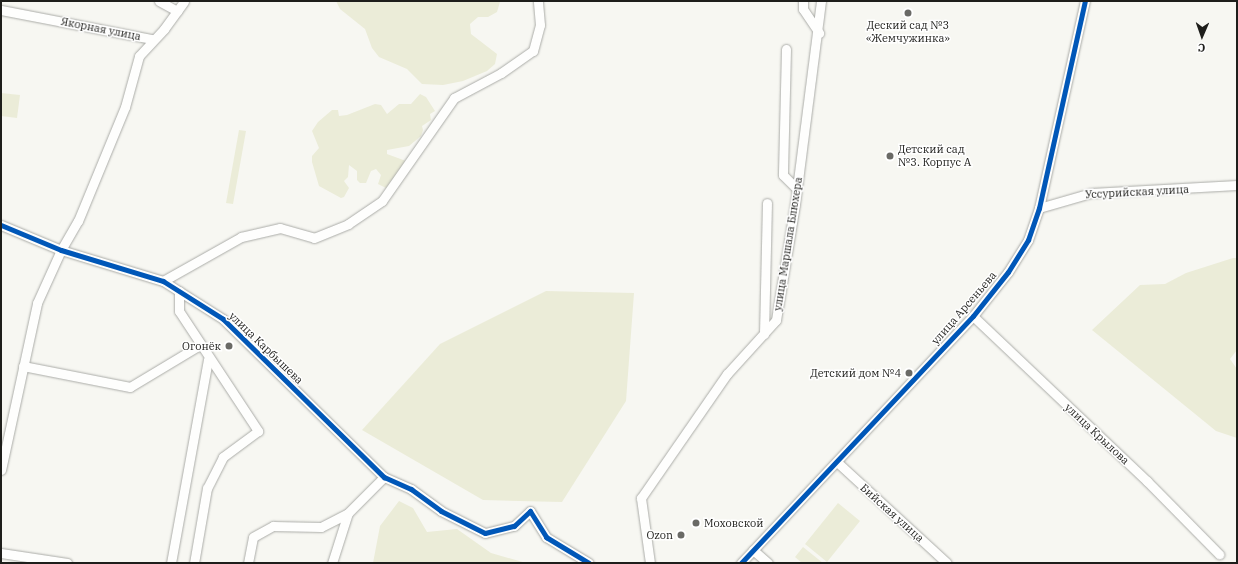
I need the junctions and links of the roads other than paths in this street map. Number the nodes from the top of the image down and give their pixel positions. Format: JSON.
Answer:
{"nodes":[{"id":1,"x":159,"y":1,"type":"edge"},
{"id":2,"x":184,"y":1,"type":"edge"},
{"id":3,"x":538,"y":1,"type":"edge"},
{"id":4,"x":803,"y":1,"type":"edge"},
{"id":5,"x":821,"y":1,"type":"edge"},
{"id":6,"x":1084,"y":1,"type":"edge"},
{"id":7,"x":1,"y":10,"type":"edge"},
{"id":8,"x":177,"y":11,"type":"junction"},
{"id":9,"x":818,"y":33,"type":"junction"},
{"id":10,"x":152,"y":39,"type":"junction"},
{"id":11,"x":786,"y":49,"type":"dead end"},
{"id":12,"x":1237,"y":186,"type":"edge"},
{"id":13,"x":797,"y":189,"type":"junction"},
{"id":14,"x":767,"y":203,"type":"dead end"},
{"id":15,"x":1039,"y":208,"type":"junction"},
{"id":16,"x":1,"y":225,"type":"edge"},
{"id":17,"x":61,"y":250,"type":"junction"},
{"id":18,"x":164,"y":281,"type":"junction"},
{"id":19,"x":180,"y":291,"type":"junction"},
{"id":20,"x":972,"y":316,"type":"junction"},
{"id":21,"x":764,"y":334,"type":"junction"},
{"id":22,"x":200,"y":345,"type":"junction"},
{"id":23,"x":208,"y":358,"type":"junction"},
{"id":24,"x":23,"y":366,"type":"junction"},
{"id":25,"x":837,"y":462,"type":"junction"},
{"id":26,"x":1,"y":470,"type":"edge"},
{"id":27,"x":384,"y":477,"type":"junction"},
{"id":28,"x":348,"y":513,"type":"junction"},
{"id":29,"x":754,"y":550,"type":"junction"},
{"id":30,"x":1,"y":553,"type":"edge"},
{"id":31,"x":1219,"y":554,"type":"dead end"},
{"id":32,"x":67,"y":563,"type":"edge"},
{"id":33,"x":171,"y":563,"type":"edge"},
{"id":34,"x":194,"y":563,"type":"edge"},
{"id":35,"x":248,"y":563,"type":"edge"},
{"id":36,"x":332,"y":563,"type":"edge"},
{"id":37,"x":589,"y":563,"type":"edge"},
{"id":38,"x":650,"y":563,"type":"edge"},
{"id":39,"x":741,"y":563,"type":"edge"},
{"id":40,"x":768,"y":563,"type":"edge"},
{"id":41,"x":947,"y":563,"type":"edge"}],
"edges":[{"from":1,"to":8,"type":"street"},
{"from":2,"to":8,"type":"street","name":"Якорная улица"},
{"from":3,"to":18,"type":"street"},
{"from":4,"to":9,"type":"street"},
{"from":5,"to":9,"type":"street","name":"улица Маршала Блюхера"},
{"from":6,"to":15,"type":"street","name":"улица Арсеньева"},
{"from":7,"to":10,"type":"street","name":"Якорная улица"},
{"from":8,"to":10,"type":"street","name":"Якорная улица"},
{"from":9,"to":13,"type":"street","name":"улица Маршала Блюхера"},
{"from":10,"to":17,"type":"street"},
{"from":11,"to":13,"type":"street"},
{"from":12,"to":15,"type":"street","name":"Уссурийская улица"},
{"from":13,"to":21,"type":"street","name":"улица Маршала Блюхера"},
{"from":14,"to":21,"type":"street"},
{"from":15,"to":20,"type":"street","name":"улица Арсеньева"},
{"from":16,"to":17,"type":"street","name":"улица Карбышева"},
{"from":17,"to":18,"type":"street","name":"улица Карбышева"},
{"from":17,"to":24,"type":"street"},
{"from":18,"to":19,"type":"street","name":"улица Карбышева"},
{"from":19,"to":22,"type":"street"},
{"from":19,"to":27,"type":"street","name":"улица Карбышева"},
{"from":20,"to":25,"type":"street","name":"улица Арсеньева"},
{"from":20,"to":31,"type":"street","name":"улица Крылова"},
{"from":21,"to":38,"type":"street","name":"улица Маршала Блюхера"},
{"from":22,"to":23,"type":"street"},
{"from":22,"to":24,"type":"street"},
{"from":23,"to":33,"type":"street"},
{"from":23,"to":34,"type":"street"},
{"from":24,"to":26,"type":"street"},
{"from":25,"to":29,"type":"street","name":"улица Арсеньева"},
{"from":25,"to":41,"type":"street","name":"Бийская улица"},
{"from":27,"to":28,"type":"street"},
{"from":27,"to":37,"type":"street"},
{"from":28,"to":35,"type":"street"},
{"from":28,"to":36,"type":"street"},
{"from":29,"to":39,"type":"street","name":"улица Арсеньева"},
{"from":29,"to":40,"type":"street"},
{"from":30,"to":32,"type":"street"}]}
